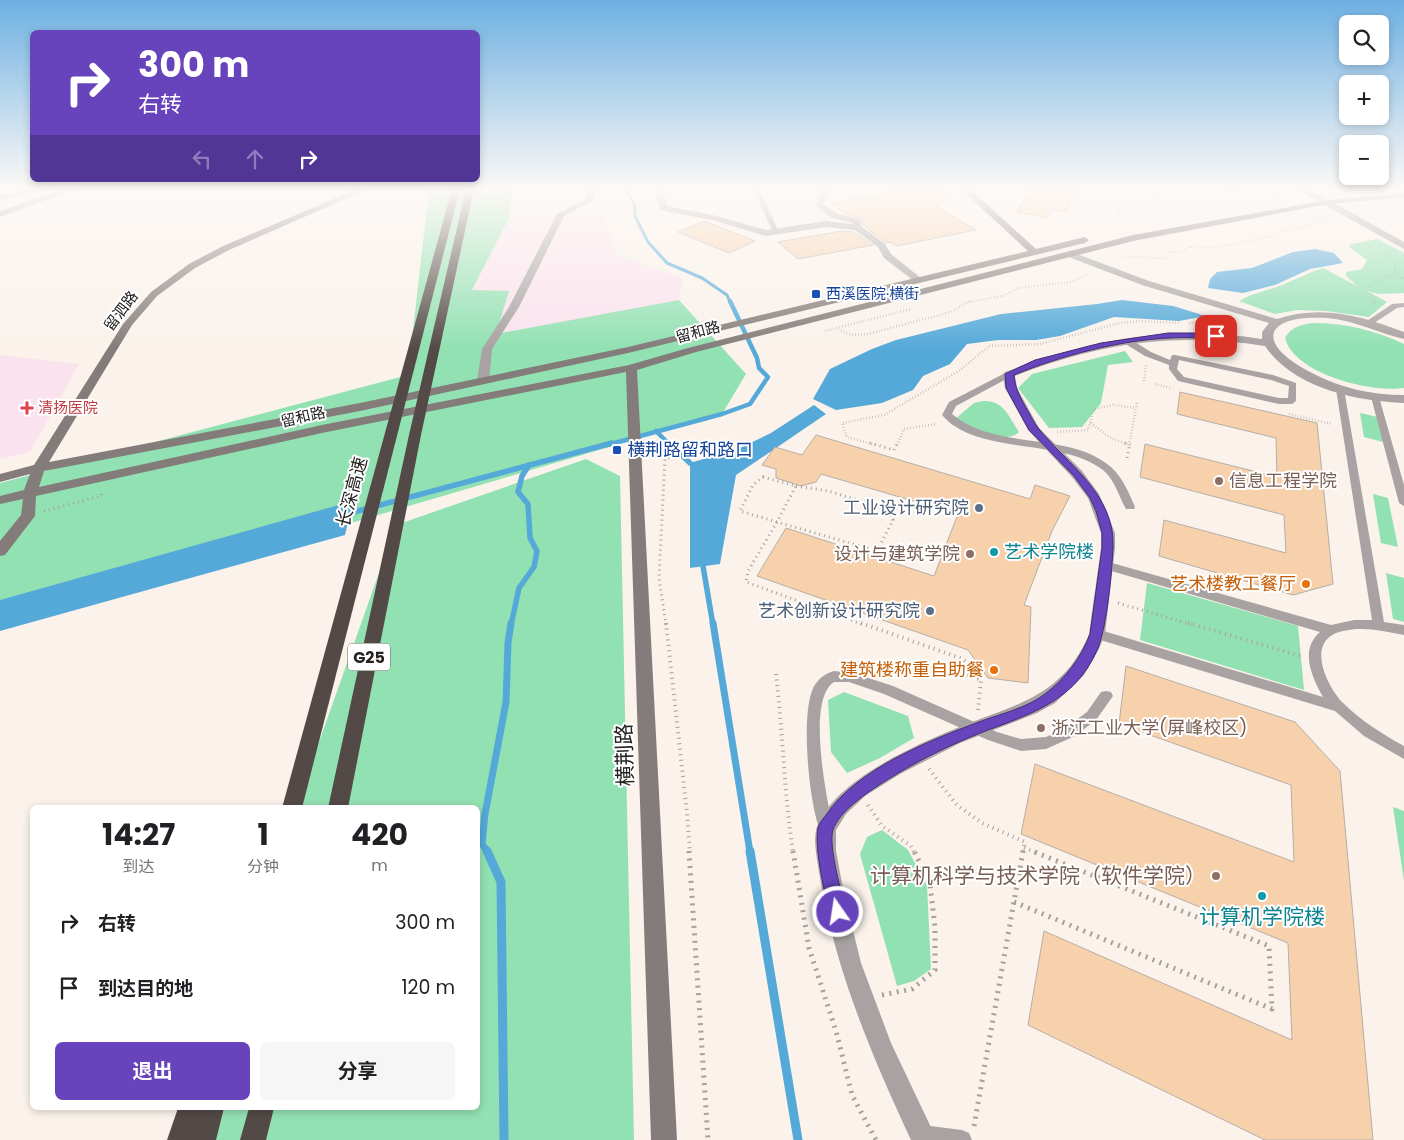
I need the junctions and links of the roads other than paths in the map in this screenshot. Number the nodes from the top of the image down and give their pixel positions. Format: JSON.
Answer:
{"nodes":[{"id":1,"x":240,"y":242,"type":"edge"},
{"id":2,"x":442,"y":242,"type":"edge"},
{"id":3,"x":458,"y":242,"type":"edge"},
{"id":4,"x":546,"y":242,"type":"edge"},
{"id":5,"x":877,"y":242,"type":"edge"},
{"id":6,"x":1023,"y":242,"type":"edge"},
{"id":7,"x":1072,"y":242,"type":"edge"},
{"id":8,"x":1121,"y":242,"type":"edge"},
{"id":9,"x":1033,"y":251,"type":"junction"},
{"id":10,"x":1069,"y":254,"type":"junction"},
{"id":11,"x":917,"y":279,"type":"junction"},
{"id":12,"x":1404,"y":305,"type":"edge"},
{"id":13,"x":1277,"y":322,"type":"junction"},
{"id":14,"x":1368,"y":323,"type":"junction"},
{"id":15,"x":1404,"y":336,"type":"edge"},
{"id":16,"x":1127,"y":341,"type":"junction"},
{"id":17,"x":1268,"y":343,"type":"junction"},
{"id":18,"x":1174,"y":364,"type":"junction"},
{"id":19,"x":631,"y":368,"type":"junction"},
{"id":20,"x":1009,"y":374,"type":"junction"},
{"id":21,"x":483,"y":381,"type":"junction"},
{"id":22,"x":1340,"y":389,"type":"junction"},
{"id":23,"x":1376,"y":396,"type":"junction"},
{"id":24,"x":1404,"y":399,"type":"edge"},
{"id":25,"x":1052,"y":448,"type":"junction"},
{"id":26,"x":39,"y":468,"type":"junction"},
{"id":27,"x":0,"y":478,"type":"edge"},
{"id":28,"x":30,"y":492,"type":"junction"},
{"id":29,"x":0,"y":500,"type":"edge"},
{"id":30,"x":1404,"y":503,"type":"edge"},
{"id":31,"x":1130,"y":507,"type":"dead end"},
{"id":32,"x":0,"y":551,"type":"edge"},
{"id":33,"x":1105,"y":565,"type":"junction"},
{"id":34,"x":1379,"y":624,"type":"junction"},
{"id":35,"x":1331,"y":630,"type":"junction"},
{"id":36,"x":1404,"y":630,"type":"edge"},
{"id":37,"x":1097,"y":634,"type":"junction"},
{"id":38,"x":1106,"y":696,"type":"dead end"},
{"id":39,"x":1339,"y":707,"type":"junction"},
{"id":40,"x":977,"y":728,"type":"junction"},
{"id":41,"x":1404,"y":755,"type":"edge"},
{"id":42,"x":293,"y":805,"type":"edge"},
{"id":43,"x":339,"y":805,"type":"edge"},
{"id":44,"x":826,"y":828,"type":"junction"},
{"id":45,"x":191,"y":1110,"type":"edge"},
{"id":46,"x":211,"y":1110,"type":"edge"},
{"id":47,"x":261,"y":1110,"type":"edge"},
{"id":48,"x":968,"y":1135,"type":"edge"},
{"id":49,"x":923,"y":1137,"type":"edge"},
{"id":50,"x":180,"y":1140,"type":"edge"},
{"id":51,"x":203,"y":1140,"type":"edge"},
{"id":52,"x":253,"y":1140,"type":"edge"},
{"id":53,"x":664,"y":1140,"type":"edge"}],
"edges":[{"from":1,"to":26,"type":"main road","name":"留泗路"},
{"from":2,"to":42,"type":"highway","name":"长深高速","number":"G25"},
{"from":3,"to":43,"type":"highway","number":"G25"},
{"from":4,"to":21,"type":"street"},
{"from":5,"to":11,"type":"street"},
{"from":6,"to":9,"type":"main road"},
{"from":7,"to":9,"type":"main road","name":"留和路"},
{"from":8,"to":10,"type":"main road","name":"留和路"},
{"from":9,"to":11,"type":"main road","name":"留和路"},
{"from":10,"to":13,"type":"street"},
{"from":10,"to":19,"type":"main road","name":"留和路"},
{"from":11,"to":21,"type":"main road","name":"留和路"},
{"from":12,"to":14,"type":"lane"},
{"from":13,"to":14,"type":"street"},
{"from":13,"to":17,"type":"street"},
{"from":14,"to":15,"type":"street"},
{"from":16,"to":17,"type":"street"},
{"from":16,"to":18,"type":"lane"},
{"from":16,"to":20,"type":"street"},
{"from":17,"to":22,"type":"street"},
{"from":18,"to":18,"type":"lane"},
{"from":19,"to":28,"type":"main road","name":"留和路"},
{"from":19,"to":53,"type":"main road","name":"横荆路"},
{"from":20,"to":25,"type":"street"},
{"from":20,"to":25,"type":"lane"},
{"from":21,"to":26,"type":"main road","name":"留和路"},
{"from":22,"to":23,"type":"street"},
{"from":22,"to":34,"type":"lane"},
{"from":23,"to":24,"type":"street"},
{"from":23,"to":30,"type":"lane"},
{"from":25,"to":31,"type":"lane"},
{"from":25,"to":33,"type":"street"},
{"from":26,"to":27,"type":"main road","name":"留和路"},
{"from":26,"to":28,"type":"main road","name":"留泗路"},
{"from":28,"to":29,"type":"main road","name":"留和路"},
{"from":28,"to":32,"type":"main road","name":"留泗路"},
{"from":33,"to":35,"type":"lane"},
{"from":33,"to":37,"type":"street"},
{"from":34,"to":35,"type":"lane"},
{"from":34,"to":36,"type":"lane"},
{"from":35,"to":39,"type":"lane"},
{"from":37,"to":39,"type":"lane"},
{"from":37,"to":40,"type":"street"},
{"from":38,"to":40,"type":"lane"},
{"from":39,"to":41,"type":"lane"},
{"from":40,"to":44,"type":"street"},
{"from":40,"to":44,"type":"lane"},
{"from":44,"to":49,"type":"street"},
{"from":45,"to":50,"type":"highway"},
{"from":46,"to":51,"type":"highway"},
{"from":47,"to":52,"type":"highway"},
{"from":48,"to":49,"type":"lane"}]}
